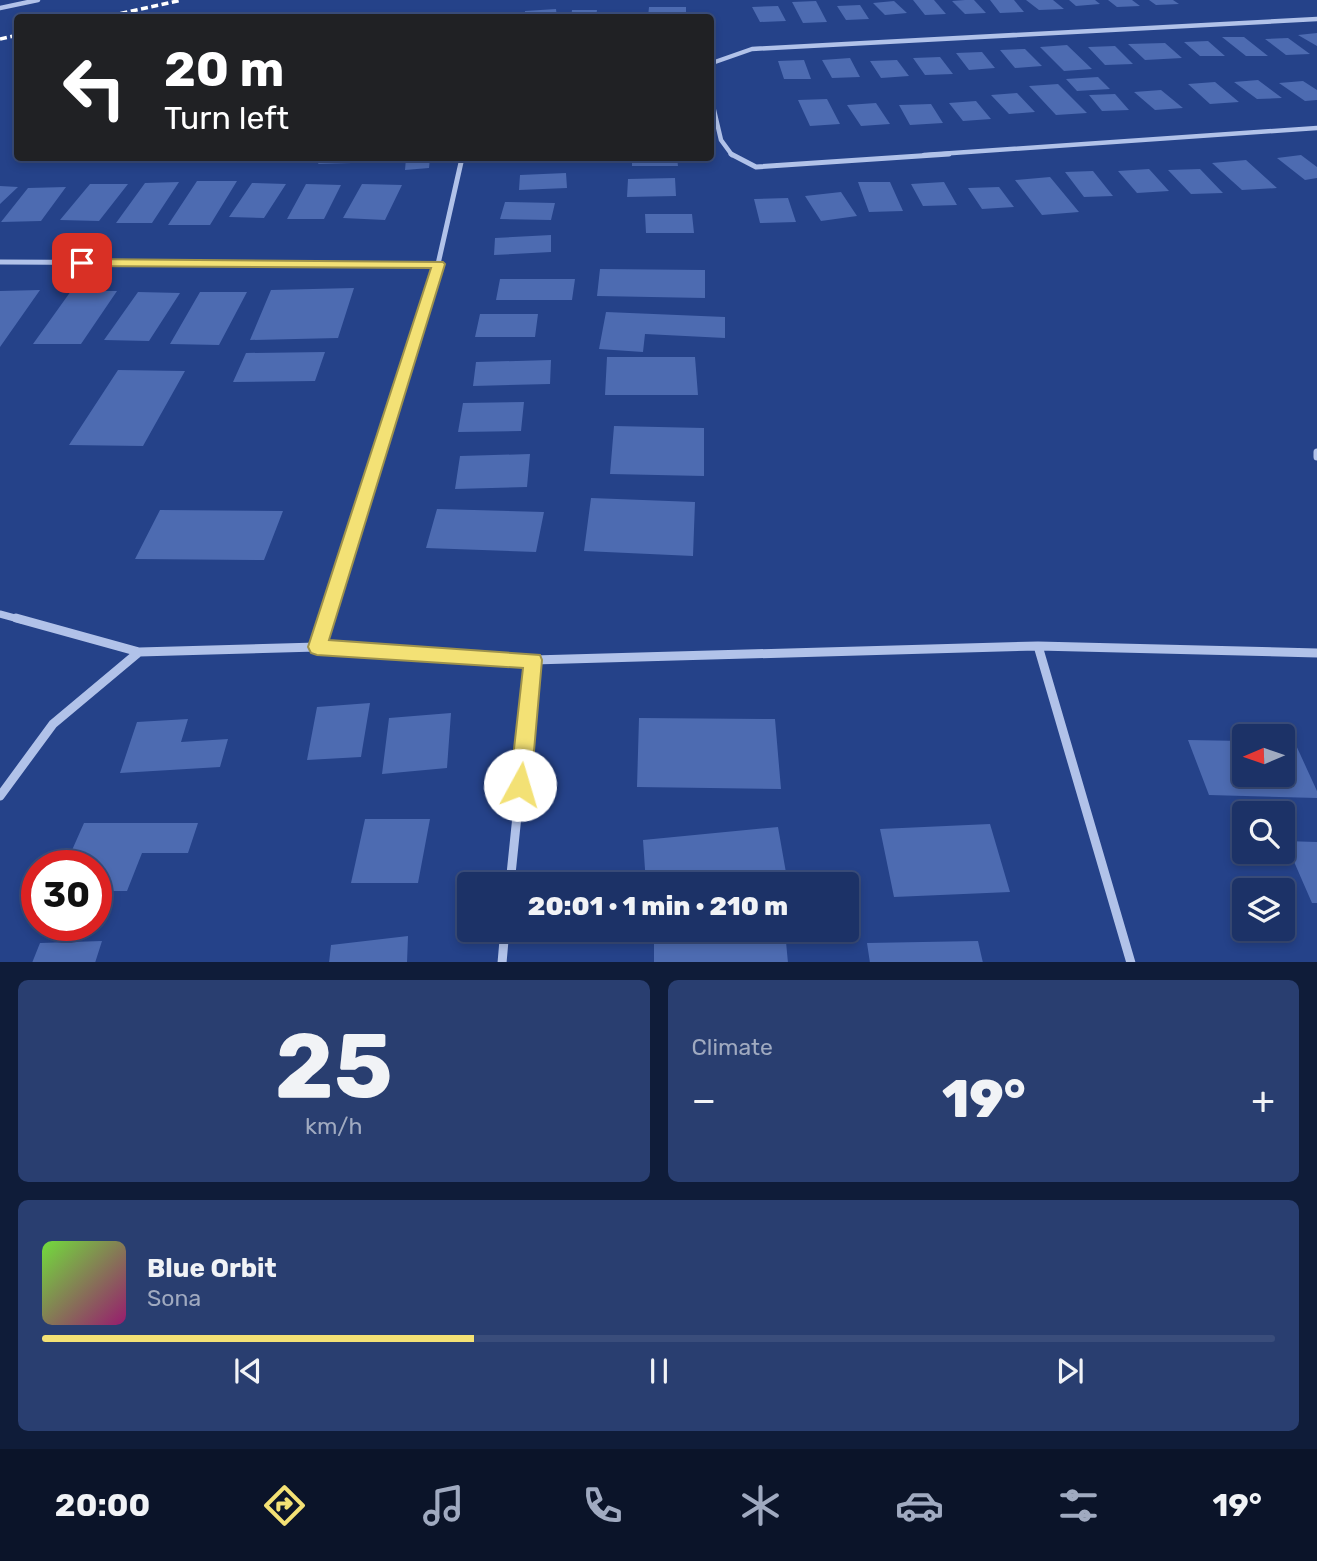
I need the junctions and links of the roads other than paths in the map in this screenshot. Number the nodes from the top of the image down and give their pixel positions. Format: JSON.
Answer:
{"nodes":[{"id":1,"x":38,"y":0,"type":"edge"},
{"id":2,"x":0,"y":8,"type":"edge"},
{"id":3,"x":1317,"y":19,"type":"edge"},
{"id":4,"x":714,"y":63,"type":"edge"},
{"id":5,"x":714,"y":109,"type":"edge"},
{"id":6,"x":1317,"y":128,"type":"edge"},
{"id":7,"x":461,"y":161,"type":"edge"},
{"id":8,"x":0,"y":262,"type":"edge"},
{"id":9,"x":438,"y":264,"type":"junction"},
{"id":10,"x":0,"y":614,"type":"edge"},
{"id":11,"x":1038,"y":646,"type":"junction"},
{"id":12,"x":317,"y":647,"type":"junction"},
{"id":13,"x":139,"y":652,"type":"junction"},
{"id":14,"x":1317,"y":653,"type":"edge"},
{"id":15,"x":533,"y":660,"type":"junction"},
{"id":16,"x":0,"y":796,"type":"edge"},
{"id":17,"x":511,"y":872,"type":"edge"},
{"id":18,"x":504,"y":942,"type":"edge"},
{"id":19,"x":502,"y":962,"type":"edge"},
{"id":20,"x":1131,"y":962,"type":"edge"}],
"edges":[{"from":1,"to":2,"type":"street"},
{"from":3,"to":4,"type":"street"},
{"from":5,"to":6,"type":"street"},
{"from":7,"to":9,"type":"street"},
{"from":8,"to":9,"type":"street"},
{"from":9,"to":12,"type":"street"},
{"from":10,"to":13,"type":"street"},
{"from":11,"to":14,"type":"street"},
{"from":11,"to":15,"type":"street"},
{"from":11,"to":20,"type":"street"},
{"from":12,"to":13,"type":"street"},
{"from":12,"to":15,"type":"street"},
{"from":13,"to":16,"type":"street"},
{"from":15,"to":17,"type":"street"},
{"from":18,"to":19,"type":"street"}]}
